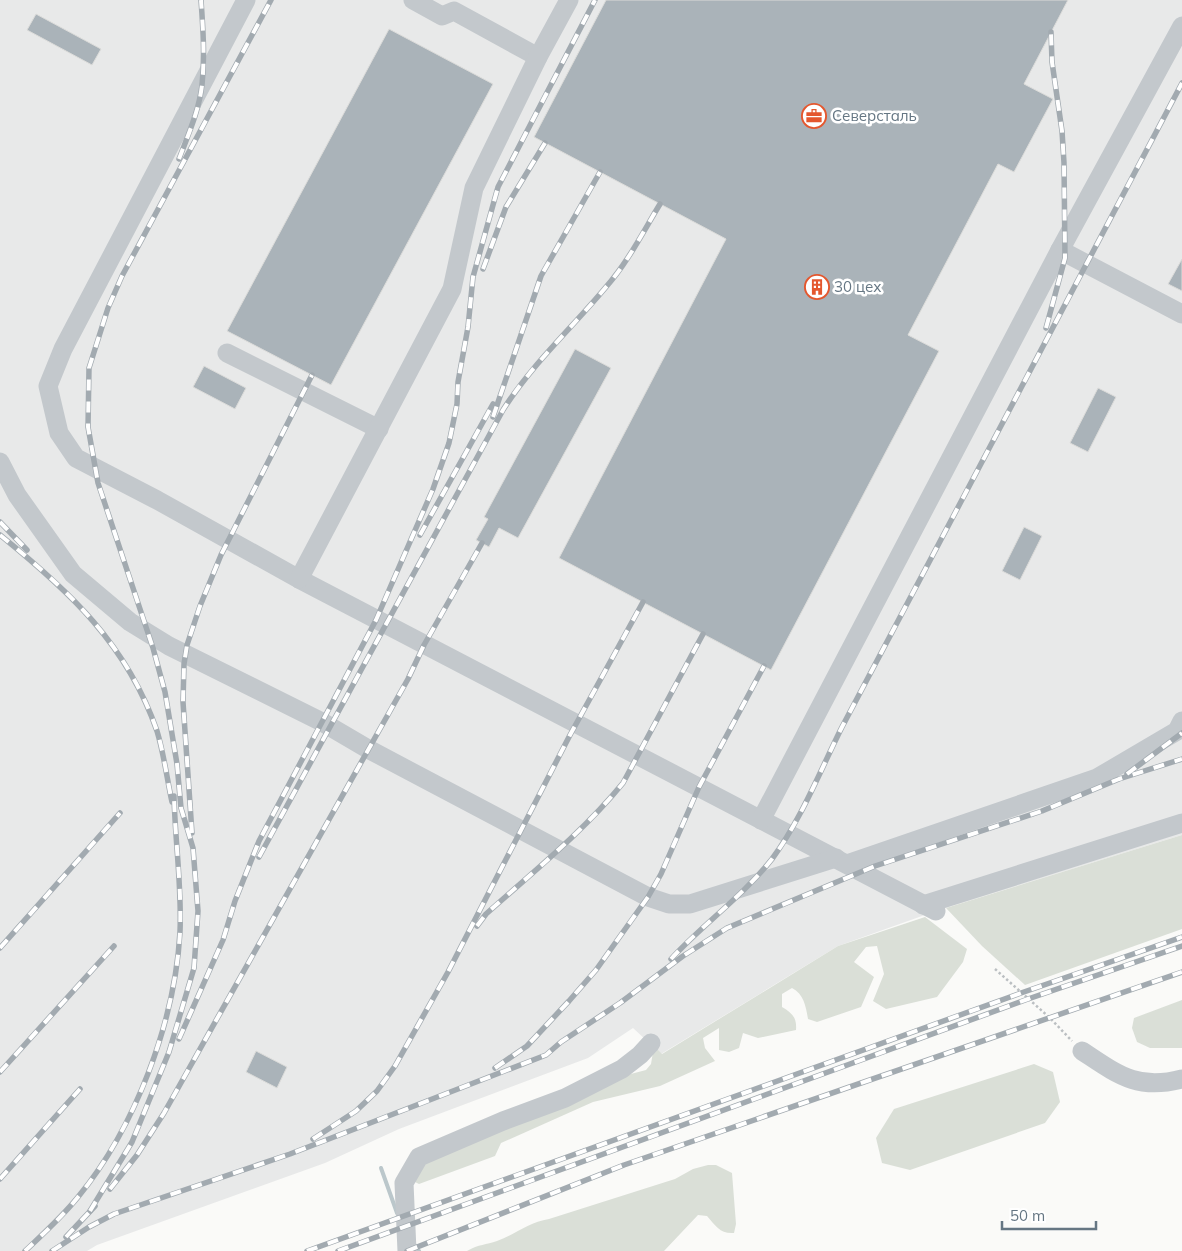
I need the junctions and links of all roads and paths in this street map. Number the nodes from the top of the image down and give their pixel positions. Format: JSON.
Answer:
{"nodes":[{"id":1,"x":246,"y":0,"type":"edge"},
{"id":2,"x":413,"y":0,"type":"edge"},
{"id":3,"x":569,"y":0,"type":"edge"},
{"id":4,"x":454,"y":6,"type":"edge"},
{"id":5,"x":1182,"y":26,"type":"edge"},
{"id":6,"x":538,"y":57,"type":"junction"},
{"id":7,"x":1060,"y":250,"type":"junction"},
{"id":8,"x":1182,"y":314,"type":"edge"},
{"id":9,"x":227,"y":353,"type":"dead end"},
{"id":10,"x":379,"y":429,"type":"junction"},
{"id":11,"x":0,"y":462,"type":"edge"},
{"id":12,"x":299,"y":579,"type":"junction"},
{"id":13,"x":1180,"y":727,"type":"edge"},
{"id":14,"x":761,"y":820,"type":"junction"},
{"id":15,"x":1182,"y":823,"type":"edge"},
{"id":16,"x":841,"y":861,"type":"junction"},
{"id":17,"x":995,"y":969,"type":"dead end"},
{"id":18,"x":651,"y":1043,"type":"dead end"},
{"id":19,"x":1082,"y":1051,"type":"joint"},
{"id":20,"x":1182,"y":1079,"type":"edge"},
{"id":21,"x":407,"y":1251,"type":"edge"}],
"edges":[{"from":1,"to":12,"type":"lane"},
{"from":2,"to":4,"type":"lane"},
{"from":3,"to":6,"type":"lane"},
{"from":4,"to":6,"type":"lane"},
{"from":5,"to":7,"type":"lane"},
{"from":6,"to":10,"type":"lane"},
{"from":7,"to":8,"type":"lane"},
{"from":7,"to":14,"type":"lane"},
{"from":9,"to":10,"type":"lane"},
{"from":10,"to":12,"type":"lane"},
{"from":11,"to":16,"type":"lane"},
{"from":12,"to":14,"type":"lane"},
{"from":13,"to":16,"type":"lane"},
{"from":14,"to":16,"type":"lane"},
{"from":15,"to":16,"type":"lane"},
{"from":17,"to":19,"type":"path"},
{"from":18,"to":21,"type":"lane"},
{"from":19,"to":20,"type":"lane"}]}
